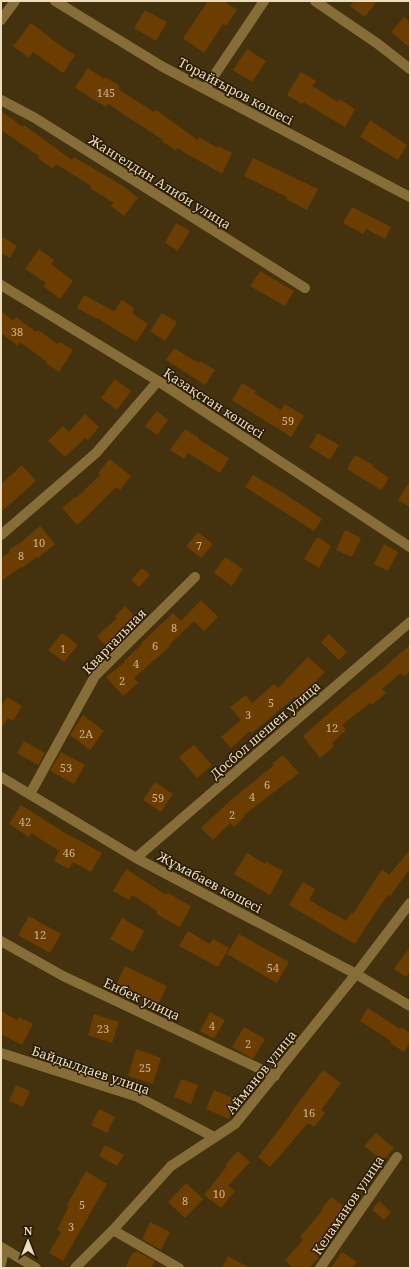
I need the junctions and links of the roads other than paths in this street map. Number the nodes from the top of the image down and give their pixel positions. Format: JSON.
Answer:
{"nodes":[{"id":1,"x":15,"y":1,"type":"edge"},
{"id":2,"x":55,"y":1,"type":"edge"},
{"id":3,"x":264,"y":1,"type":"edge"},
{"id":4,"x":315,"y":1,"type":"edge"},
{"id":5,"x":1,"y":20,"type":"edge"},
{"id":6,"x":410,"y":68,"type":"edge"},
{"id":7,"x":205,"y":89,"type":"junction"},
{"id":8,"x":1,"y":100,"type":"edge"},
{"id":9,"x":410,"y":197,"type":"edge"},
{"id":10,"x":1,"y":285,"type":"edge"},
{"id":11,"x":305,"y":288,"type":"dead end"},
{"id":12,"x":158,"y":382,"type":"junction"},
{"id":13,"x":1,"y":535,"type":"edge"},
{"id":14,"x":410,"y":547,"type":"edge"},
{"id":15,"x":195,"y":577,"type":"dead end"},
{"id":16,"x":410,"y":622,"type":"edge"},
{"id":17,"x":1,"y":777,"type":"edge"},
{"id":18,"x":30,"y":794,"type":"junction"},
{"id":19,"x":136,"y":858,"type":"junction"},
{"id":20,"x":410,"y":903,"type":"edge"},
{"id":21,"x":1,"y":941,"type":"edge"},
{"id":22,"x":356,"y":974,"type":"junction"},
{"id":23,"x":410,"y":1006,"type":"edge"},
{"id":24,"x":1,"y":1053,"type":"edge"},
{"id":25,"x":275,"y":1076,"type":"junction"},
{"id":26,"x":214,"y":1137,"type":"junction"},
{"id":27,"x":397,"y":1156,"type":"dead end"},
{"id":28,"x":113,"y":1230,"type":"junction"},
{"id":29,"x":3,"y":1248,"type":"edge"},
{"id":30,"x":1,"y":1264,"type":"edge"},
{"id":31,"x":36,"y":1268,"type":"edge"},
{"id":32,"x":75,"y":1268,"type":"edge"},
{"id":33,"x":179,"y":1268,"type":"edge"},
{"id":34,"x":320,"y":1268,"type":"edge"}],
"edges":[{"from":1,"to":5,"type":"street"},
{"from":2,"to":7,"type":"street","name":"Торайғыров көшесі"},
{"from":3,"to":7,"type":"street"},
{"from":4,"to":6,"type":"street"},
{"from":7,"to":9,"type":"street","name":"Торайғыров көшесі"},
{"from":8,"to":11,"type":"street","name":"Жангелдин Алиби улица"},
{"from":10,"to":12,"type":"street","name":"Қазақстан көшесі"},
{"from":12,"to":13,"type":"street"},
{"from":12,"to":14,"type":"street","name":"Қазақстан көшесі"},
{"from":15,"to":18,"type":"street","name":"Квартальная"},
{"from":16,"to":19,"type":"street","name":"Досбол шешен улица"},
{"from":17,"to":18,"type":"street","name":"Жұмабаев көшесі"},
{"from":18,"to":19,"type":"street","name":"Жұмабаев көшесі"},
{"from":19,"to":22,"type":"street","name":"Жұмабаев көшесі"},
{"from":20,"to":22,"type":"street","name":"Айманов улица"},
{"from":21,"to":25,"type":"street","name":"Енбек улица"},
{"from":22,"to":23,"type":"street","name":"Жұмабаев көшесі"},
{"from":22,"to":25,"type":"street","name":"Айманов улица"},
{"from":24,"to":26,"type":"street","name":"Байдылдаев улица"},
{"from":25,"to":26,"type":"street","name":"Айманов улица"},
{"from":26,"to":28,"type":"street","name":"Айманов улица"},
{"from":27,"to":34,"type":"street","name":"Келаманов улица"},
{"from":28,"to":32,"type":"street","name":"Айманов улица"},
{"from":28,"to":33,"type":"street"},
{"from":29,"to":30,"type":"street"},
{"from":29,"to":31,"type":"street"}]}
